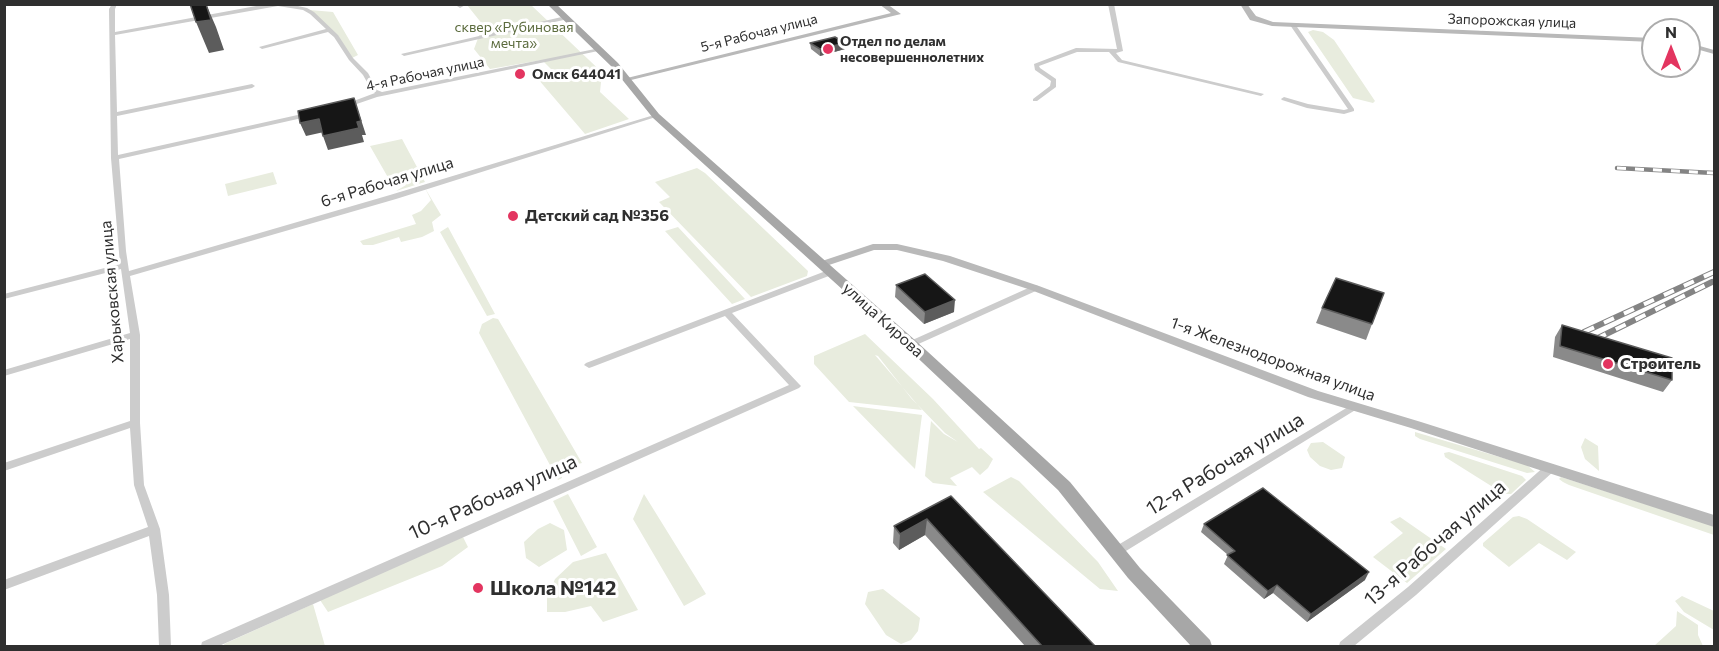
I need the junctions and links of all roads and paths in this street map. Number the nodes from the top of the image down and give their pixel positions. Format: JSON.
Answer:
{"nodes":[{"id":1,"x":115,"y":4,"type":"edge"},
{"id":2,"x":278,"y":4,"type":"edge"},
{"id":3,"x":551,"y":4,"type":"edge"},
{"id":4,"x":882,"y":4,"type":"edge"},
{"id":5,"x":1111,"y":4,"type":"edge"},
{"id":6,"x":1243,"y":4,"type":"edge"},
{"id":7,"x":566,"y":18,"type":"junction"},
{"id":8,"x":1293,"y":26,"type":"junction"},
{"id":9,"x":329,"y":30,"type":"junction"},
{"id":10,"x":113,"y":34,"type":"junction"},
{"id":11,"x":1641,"y":40,"type":"edge"},
{"id":12,"x":262,"y":47,"type":"dead end"},
{"id":13,"x":600,"y":50,"type":"junction"},
{"id":14,"x":1112,"y":52,"type":"junction"},
{"id":15,"x":404,"y":54,"type":"dead end"},
{"id":16,"x":627,"y":79,"type":"junction"},
{"id":17,"x":252,"y":86,"type":"dead end"},
{"id":18,"x":383,"y":94,"type":"junction"},
{"id":19,"x":1261,"y":94,"type":"dead end"},
{"id":20,"x":1284,"y":99,"type":"dead end"},
{"id":21,"x":1035,"y":100,"type":"dead end"},
{"id":22,"x":342,"y":106,"type":"edge"},
{"id":23,"x":320,"y":112,"type":"edge"},
{"id":24,"x":114,"y":115,"type":"junction"},
{"id":25,"x":656,"y":116,"type":"junction"},
{"id":26,"x":116,"y":158,"type":"junction"},
{"id":27,"x":827,"y":268,"type":"junction"},
{"id":28,"x":126,"y":270,"type":"junction"},
{"id":29,"x":1035,"y":288,"type":"junction"},
{"id":30,"x":4,"y":297,"type":"edge"},
{"id":31,"x":726,"y":312,"type":"junction"},
{"id":32,"x":135,"y":335,"type":"junction"},
{"id":33,"x":911,"y":344,"type":"junction"},
{"id":34,"x":589,"y":364,"type":"dead end"},
{"id":35,"x":4,"y":373,"type":"edge"},
{"id":36,"x":1353,"y":407,"type":"junction"},
{"id":37,"x":135,"y":423,"type":"junction"},
{"id":38,"x":4,"y":467,"type":"edge"},
{"id":39,"x":1550,"y":468,"type":"junction"},
{"id":40,"x":1714,"y":521,"type":"edge"},
{"id":41,"x":154,"y":529,"type":"junction"},
{"id":42,"x":1117,"y":551,"type":"junction"},
{"id":43,"x":4,"y":585,"type":"edge"},
{"id":44,"x":165,"y":646,"type":"edge"},
{"id":45,"x":207,"y":646,"type":"edge"},
{"id":46,"x":1203,"y":646,"type":"edge"},
{"id":47,"x":1346,"y":646,"type":"edge"}],
"edges":[{"from":1,"to":10,"type":"street","name":"Харьковская улица"},
{"from":2,"to":9,"type":"street"},
{"from":2,"to":10,"type":"street"},
{"from":3,"to":7,"type":"main road","name":"улица Кирова"},
{"from":4,"to":16,"type":"street","name":"5-я Рабочая улица"},
{"from":5,"to":14,"type":"street"},
{"from":6,"to":8,"type":"street","name":"Запорожская улица"},
{"from":7,"to":13,"type":"main road","name":"улица Кирова"},
{"from":7,"to":15,"type":"street"},
{"from":8,"to":11,"type":"street","name":"Запорожская улица"},
{"from":8,"to":20,"type":"street"},
{"from":9,"to":12,"type":"street"},
{"from":9,"to":18,"type":"street"},
{"from":10,"to":24,"type":"street","name":"Харьковская улица"},
{"from":13,"to":16,"type":"main road","name":"улица Кирова"},
{"from":13,"to":18,"type":"street","name":"4-я Рабочая улица"},
{"from":14,"to":19,"type":"street"},
{"from":14,"to":21,"type":"street"},
{"from":16,"to":25,"type":"main road","name":"улица Кирова"},
{"from":17,"to":24,"type":"street"},
{"from":18,"to":22,"type":"street","name":"4-я Рабочая улица"},
{"from":23,"to":26,"type":"street"},
{"from":24,"to":26,"type":"street","name":"Харьковская улица"},
{"from":25,"to":27,"type":"main road","name":"улица Кирова"},
{"from":25,"to":28,"type":"street","name":"6-я Рабочая улица"},
{"from":26,"to":28,"type":"street","name":"Харьковская улица"},
{"from":27,"to":29,"type":"street","name":"1-я Железнодорожная улица"},
{"from":27,"to":31,"type":"street"},
{"from":27,"to":33,"type":"main road","name":"улица Кирова"},
{"from":28,"to":30,"type":"street","name":"6-я Рабочая улица"},
{"from":28,"to":32,"type":"street","name":"Харьковская улица"},
{"from":29,"to":33,"type":"street"},
{"from":29,"to":36,"type":"street","name":"1-я Железнодорожная улица"},
{"from":31,"to":34,"type":"street"},
{"from":31,"to":45,"type":"street","name":"10-я Рабочая улица"},
{"from":32,"to":35,"type":"street"},
{"from":32,"to":37,"type":"street","name":"Харьковская улица"},
{"from":33,"to":42,"type":"main road","name":"улица Кирова"},
{"from":36,"to":39,"type":"street","name":"1-я Железнодорожная улица"},
{"from":36,"to":42,"type":"street","name":"12-я Рабочая улица"},
{"from":37,"to":38,"type":"street"},
{"from":37,"to":41,"type":"street","name":"Харьковская улица"},
{"from":39,"to":40,"type":"street","name":"1-я Железнодорожная улица"},
{"from":39,"to":47,"type":"street","name":"13-я Рабочая улица"},
{"from":41,"to":43,"type":"street"},
{"from":41,"to":44,"type":"street","name":"Харьковская улица"},
{"from":42,"to":46,"type":"main road","name":"улица Кирова"}]}
